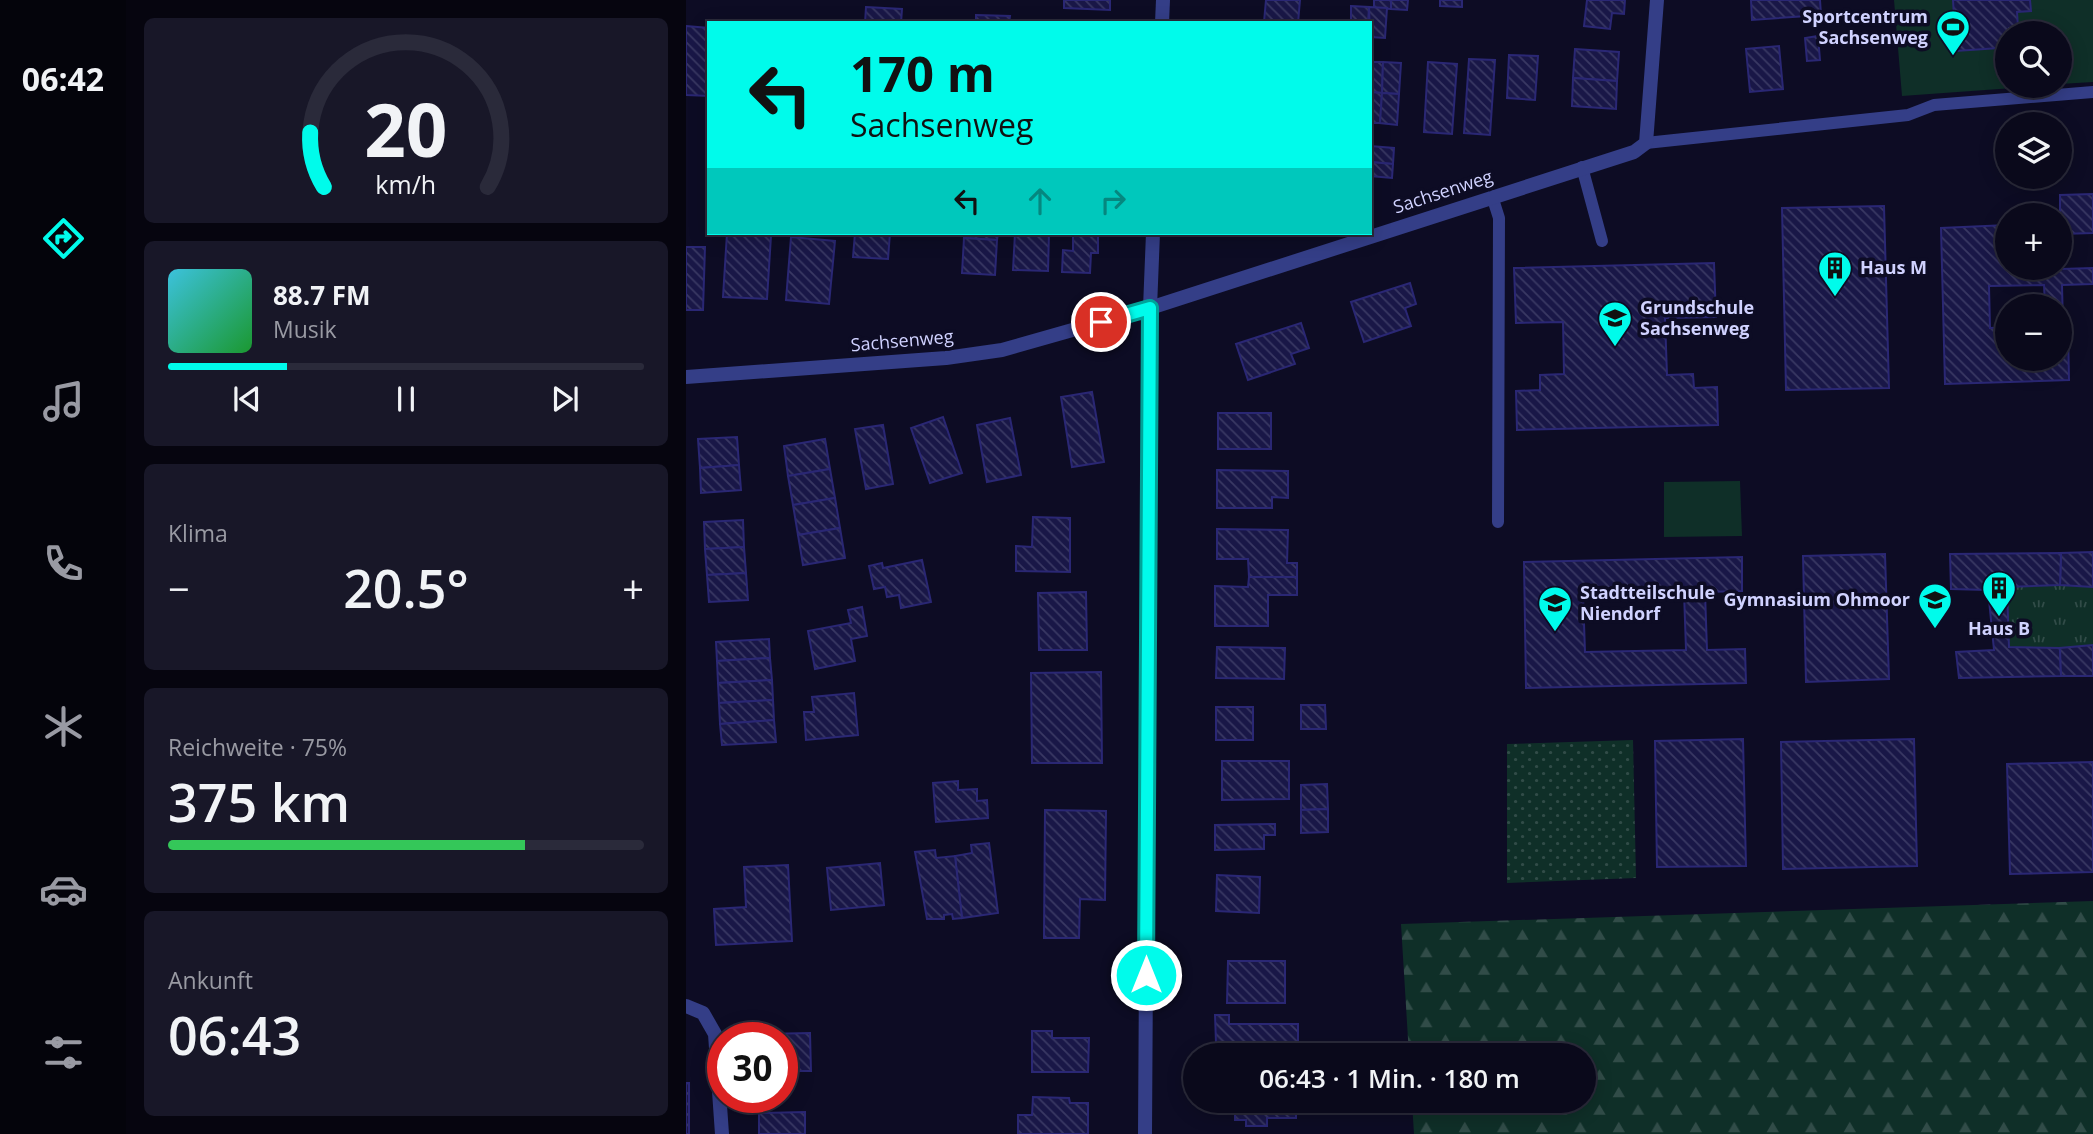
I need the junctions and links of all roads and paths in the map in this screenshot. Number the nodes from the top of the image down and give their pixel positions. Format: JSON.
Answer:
{"nodes":[{"id":1,"x":1163,"y":0,"type":"edge"},
{"id":2,"x":1657,"y":0,"type":"edge"},
{"id":3,"x":1162,"y":21,"type":"edge"},
{"id":4,"x":2093,"y":92,"type":"edge"},
{"id":5,"x":1646,"y":143,"type":"junction"},
{"id":6,"x":1582,"y":167,"type":"junction"},
{"id":7,"x":1492,"y":196,"type":"junction"},
{"id":8,"x":1153,"y":235,"type":"edge"},
{"id":9,"x":1602,"y":241,"type":"dead end"},
{"id":10,"x":1150,"y":308,"type":"junction"},
{"id":11,"x":686,"y":377,"type":"edge"},
{"id":12,"x":1498,"y":522,"type":"dead end"},
{"id":13,"x":686,"y":1006,"type":"edge"},
{"id":14,"x":722,"y":1134,"type":"edge"},
{"id":15,"x":1145,"y":1134,"type":"edge"}],
"edges":[{"from":1,"to":3,"type":"street"},
{"from":2,"to":5,"type":"street"},
{"from":4,"to":5,"type":"lane","name":"Sachsenweg"},
{"from":5,"to":6,"type":"street","name":"Sachsenweg"},
{"from":6,"to":7,"type":"street","name":"Sachsenweg"},
{"from":6,"to":9,"type":"lane"},
{"from":7,"to":10,"type":"street","name":"Sachsenweg"},
{"from":7,"to":12,"type":"lane"},
{"from":8,"to":10,"type":"street"},
{"from":10,"to":11,"type":"street","name":"Sachsenweg"},
{"from":10,"to":15,"type":"street"},
{"from":13,"to":14,"type":"street"}]}
